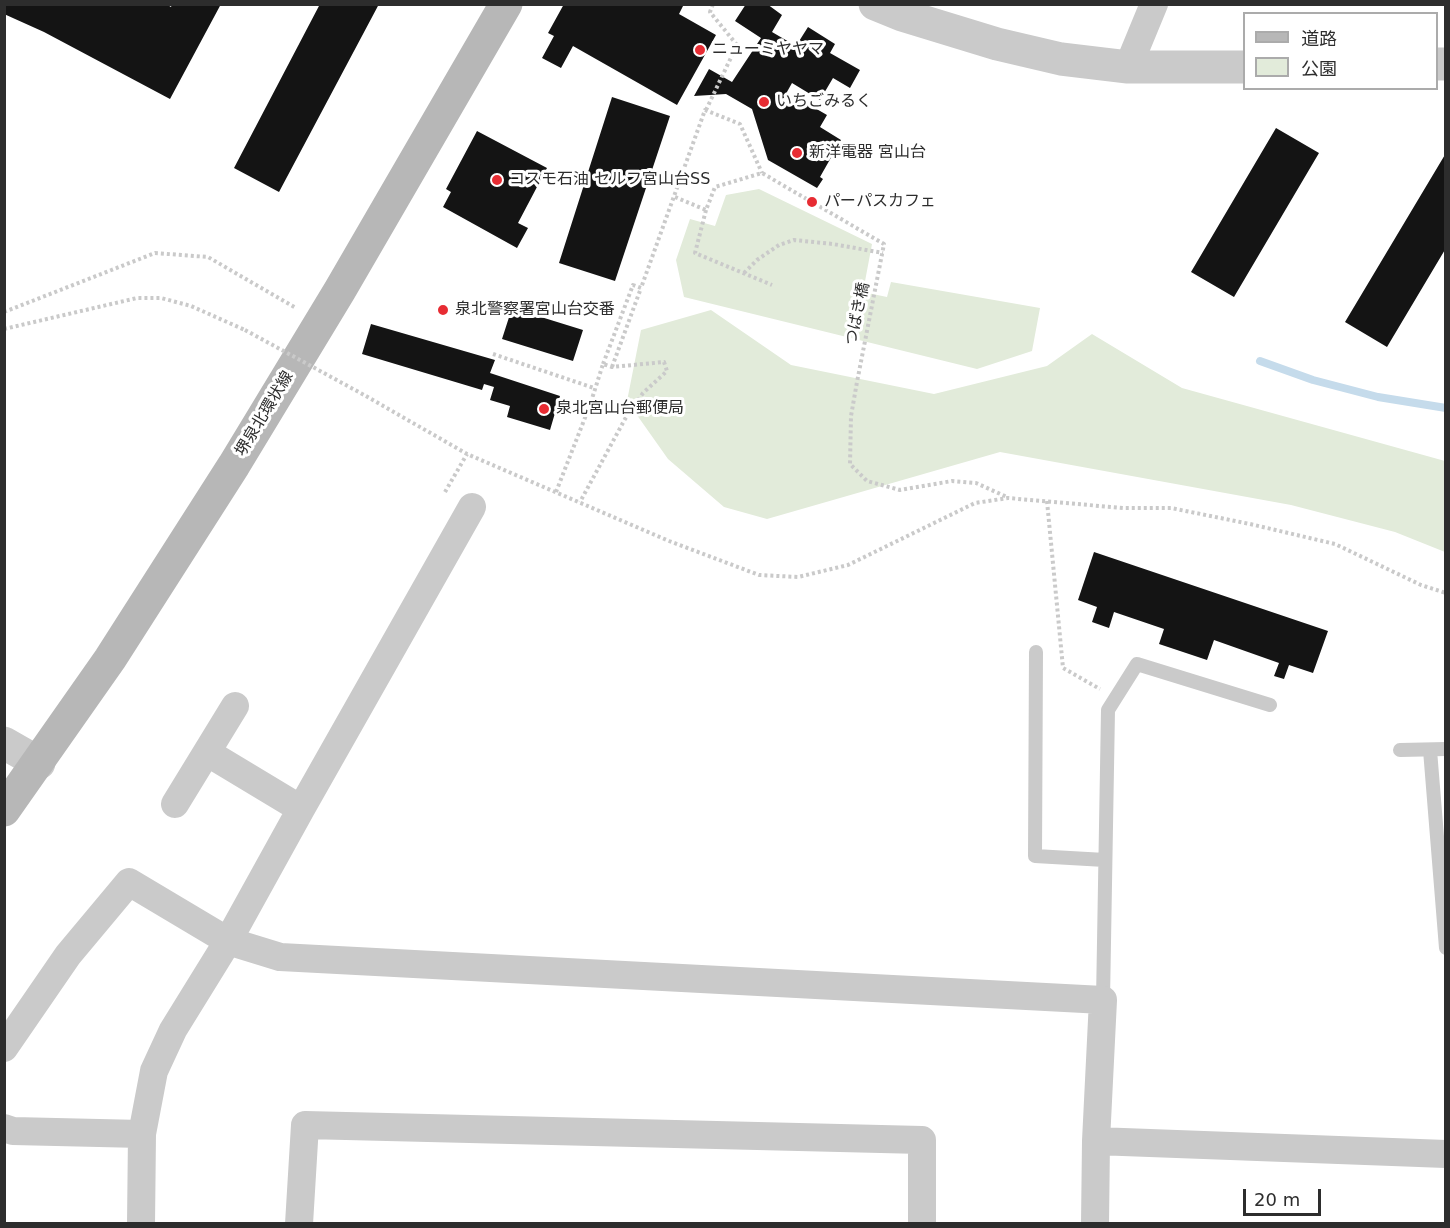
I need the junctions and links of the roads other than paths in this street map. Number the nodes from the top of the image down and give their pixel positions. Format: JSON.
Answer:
{"nodes":[{"id":1,"x":506,"y":4,"type":"edge"},
{"id":2,"x":875,"y":4,"type":"edge"},
{"id":3,"x":1154,"y":4,"type":"edge"},
{"id":4,"x":1128,"y":67,"type":"junction"},
{"id":5,"x":1243,"y":67,"type":"edge"},
{"id":6,"x":472,"y":507,"type":"dead end"},
{"id":7,"x":1036,"y":652,"type":"dead end"},
{"id":8,"x":1270,"y":705,"type":"dead end"},
{"id":9,"x":235,"y":706,"type":"dead end"},
{"id":10,"x":4,"y":743,"type":"edge"},
{"id":11,"x":1446,"y":749,"type":"edge"},
{"id":12,"x":1400,"y":750,"type":"dead end"},
{"id":13,"x":1430,"y":750,"type":"junction"},
{"id":14,"x":208,"y":753,"type":"junction"},
{"id":15,"x":39,"y":763,"type":"junction"},
{"id":16,"x":175,"y":804,"type":"dead end"},
{"id":17,"x":301,"y":808,"type":"junction"},
{"id":18,"x":4,"y":810,"type":"edge"},
{"id":19,"x":1106,"y":860,"type":"junction"},
{"id":20,"x":228,"y":941,"type":"junction"},
{"id":21,"x":1446,"y":948,"type":"edge"},
{"id":22,"x":1103,"y":1000,"type":"junction"},
{"id":23,"x":4,"y":1048,"type":"edge"},
{"id":24,"x":4,"y":1128,"type":"edge"},
{"id":25,"x":142,"y":1134,"type":"junction"},
{"id":26,"x":1096,"y":1141,"type":"junction"},
{"id":27,"x":1446,"y":1154,"type":"edge"},
{"id":28,"x":141,"y":1224,"type":"edge"},
{"id":29,"x":300,"y":1224,"type":"edge"},
{"id":30,"x":922,"y":1224,"type":"edge"},
{"id":31,"x":1095,"y":1224,"type":"edge"}],
"edges":[{"from":1,"to":15,"type":"main road","name":"堺泉北環状線"},
{"from":2,"to":4,"type":"street"},
{"from":3,"to":4,"type":"street"},
{"from":4,"to":5,"type":"street"},
{"from":6,"to":17,"type":"street"},
{"from":7,"to":19,"type":"lane"},
{"from":8,"to":19,"type":"lane"},
{"from":9,"to":14,"type":"street"},
{"from":10,"to":15,"type":"street"},
{"from":11,"to":13,"type":"lane"},
{"from":12,"to":13,"type":"lane"},
{"from":13,"to":21,"type":"lane"},
{"from":14,"to":16,"type":"street"},
{"from":14,"to":17,"type":"street"},
{"from":15,"to":18,"type":"main road","name":"堺泉北環状線"},
{"from":17,"to":20,"type":"street"},
{"from":19,"to":22,"type":"lane"},
{"from":20,"to":22,"type":"street"},
{"from":20,"to":23,"type":"street"},
{"from":20,"to":25,"type":"street"},
{"from":22,"to":26,"type":"street"},
{"from":24,"to":25,"type":"street"},
{"from":25,"to":28,"type":"street"},
{"from":26,"to":27,"type":"street"},
{"from":26,"to":31,"type":"street"},
{"from":29,"to":30,"type":"street"}]}
